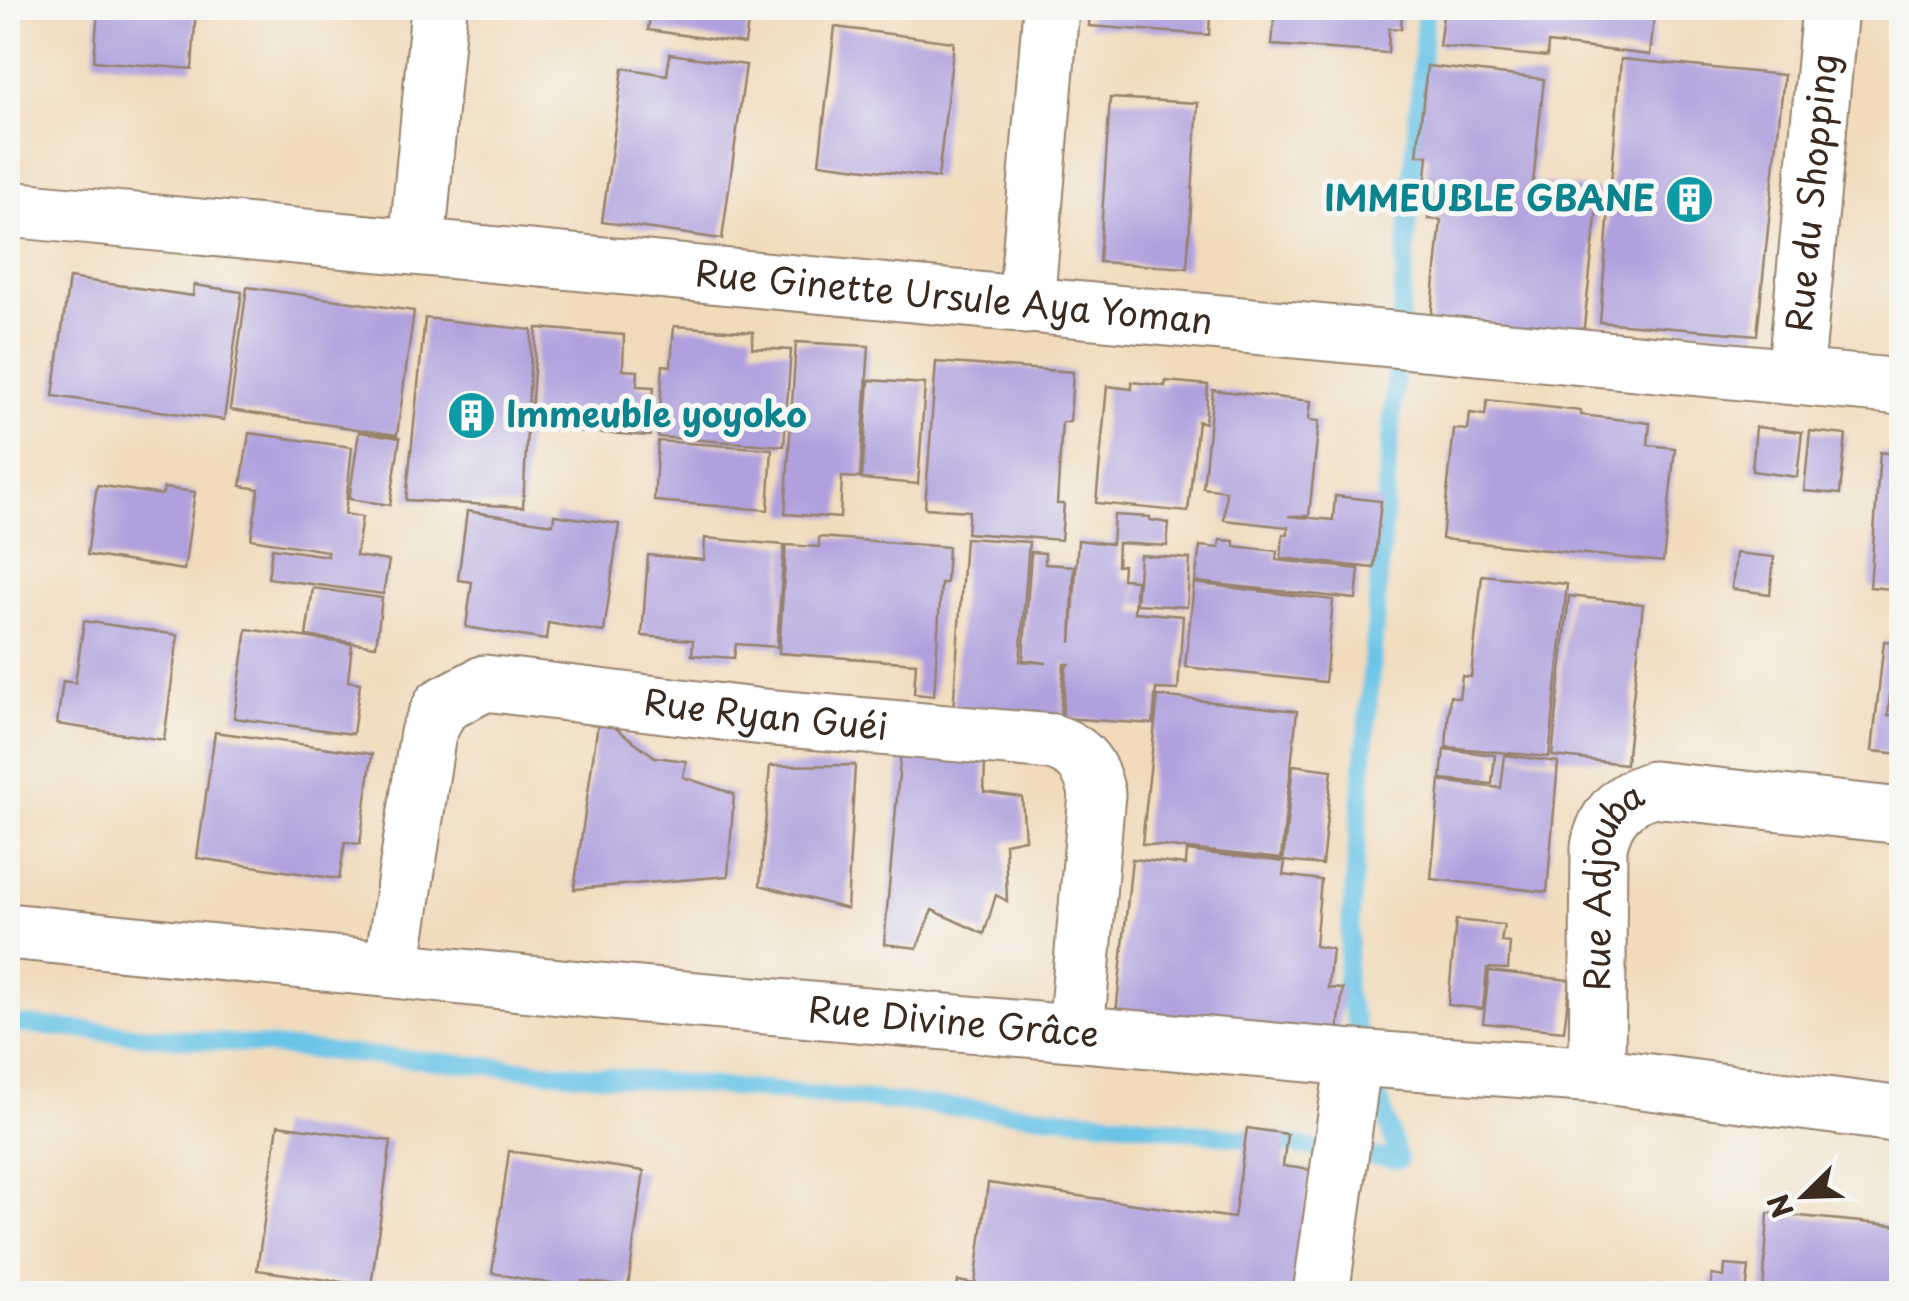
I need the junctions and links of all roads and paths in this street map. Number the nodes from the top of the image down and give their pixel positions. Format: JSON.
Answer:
{"nodes":[{"id":1,"x":439,"y":8,"type":"edge"},
{"id":2,"x":1051,"y":8,"type":"edge"},
{"id":3,"x":1830,"y":8,"type":"edge"},
{"id":4,"x":8,"y":209,"type":"edge"},
{"id":5,"x":417,"y":246,"type":"junction"},
{"id":6,"x":1026,"y":306,"type":"junction"},
{"id":7,"x":1796,"y":377,"type":"junction"},
{"id":8,"x":1902,"y":387,"type":"edge"},
{"id":9,"x":1902,"y":816,"type":"edge"},
{"id":10,"x":8,"y":931,"type":"edge"},
{"id":11,"x":392,"y":968,"type":"junction"},
{"id":12,"x":1076,"y":1032,"type":"junction"},
{"id":13,"x":1354,"y":1058,"type":"junction"},
{"id":14,"x":1598,"y":1075,"type":"junction"},
{"id":15,"x":1902,"y":1116,"type":"edge"},
{"id":16,"x":1321,"y":1294,"type":"edge"}],
"edges":[{"from":1,"to":5,"type":"street"},
{"from":2,"to":6,"type":"street"},
{"from":3,"to":7,"type":"street","name":"Rue du Shopping"},
{"from":4,"to":5,"type":"street","name":"Rue Ginette Ursule Aya Yoman"},
{"from":5,"to":6,"type":"street","name":"Rue Ginette Ursule Aya Yoman"},
{"from":6,"to":7,"type":"street","name":"Rue Ginette Ursule Aya Yoman"},
{"from":7,"to":8,"type":"street","name":"Rue Ginette Ursule Aya Yoman"},
{"from":9,"to":14,"type":"street","name":"Rue Adjouba"},
{"from":10,"to":11,"type":"street","name":"Rue Divine Grâce"},
{"from":11,"to":12,"type":"street","name":"Rue Divine Grâce"},
{"from":11,"to":12,"type":"street","name":"Rue Ryan Guéi"},
{"from":12,"to":13,"type":"street","name":"Rue Divine Grâce"},
{"from":13,"to":14,"type":"street","name":"Rue Divine Grâce"},
{"from":13,"to":16,"type":"street"},
{"from":14,"to":15,"type":"street","name":"Rue Divine Grâce"}]}
